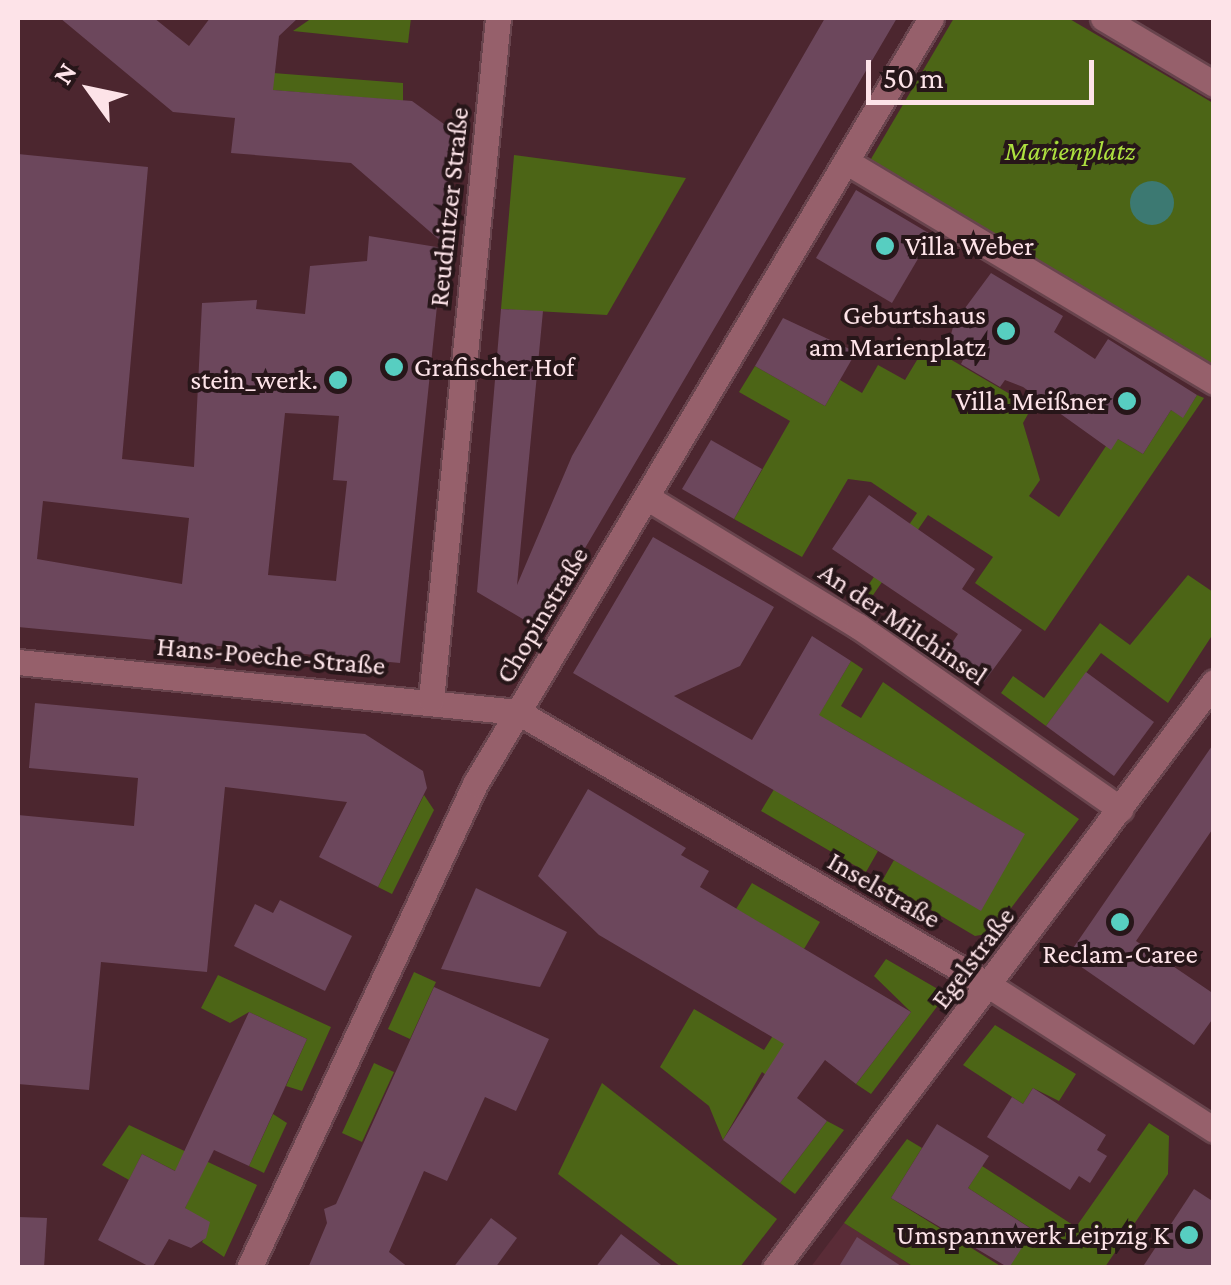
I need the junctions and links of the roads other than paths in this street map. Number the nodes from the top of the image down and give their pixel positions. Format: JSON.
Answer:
{"nodes":[{"id":1,"x":498,"y":18,"type":"edge"},
{"id":2,"x":930,"y":18,"type":"edge"},
{"id":3,"x":1103,"y":18,"type":"edge"},
{"id":4,"x":1214,"y":84,"type":"edge"},
{"id":5,"x":847,"y":162,"type":"junction"},
{"id":6,"x":1214,"y":382,"type":"edge"},
{"id":7,"x":648,"y":498,"type":"junction"},
{"id":8,"x":18,"y":662,"type":"edge"},
{"id":9,"x":1214,"y":682,"type":"edge"},
{"id":10,"x":431,"y":700,"type":"junction"},
{"id":11,"x":518,"y":712,"type":"junction"},
{"id":12,"x":1120,"y":809,"type":"junction"},
{"id":13,"x":990,"y":986,"type":"junction"},
{"id":14,"x":1214,"y":1130,"type":"edge"},
{"id":15,"x":249,"y":1268,"type":"edge"},
{"id":16,"x":775,"y":1268,"type":"edge"}],
"edges":[{"from":1,"to":10,"type":"street","name":"Reudnitzer Straße"},
{"from":2,"to":5,"type":"street","name":"Chopinstraße"},
{"from":3,"to":4,"type":"street"},
{"from":5,"to":6,"type":"street"},
{"from":5,"to":7,"type":"street","name":"Chopinstraße"},
{"from":7,"to":11,"type":"street","name":"Chopinstraße"},
{"from":7,"to":12,"type":"street","name":"An der Milchinsel"},
{"from":8,"to":10,"type":"street","name":"Hans-Poeche-Straße"},
{"from":9,"to":12,"type":"street","name":"Egelstraße"},
{"from":10,"to":11,"type":"street","name":"Hans-Poeche-Straße"},
{"from":11,"to":13,"type":"street","name":"Inselstraße"},
{"from":11,"to":15,"type":"street","name":"Chopinstraße"},
{"from":12,"to":13,"type":"street","name":"Egelstraße"},
{"from":13,"to":14,"type":"street","name":"Inselstraße"},
{"from":13,"to":16,"type":"street","name":"Egelstraße"}]}
